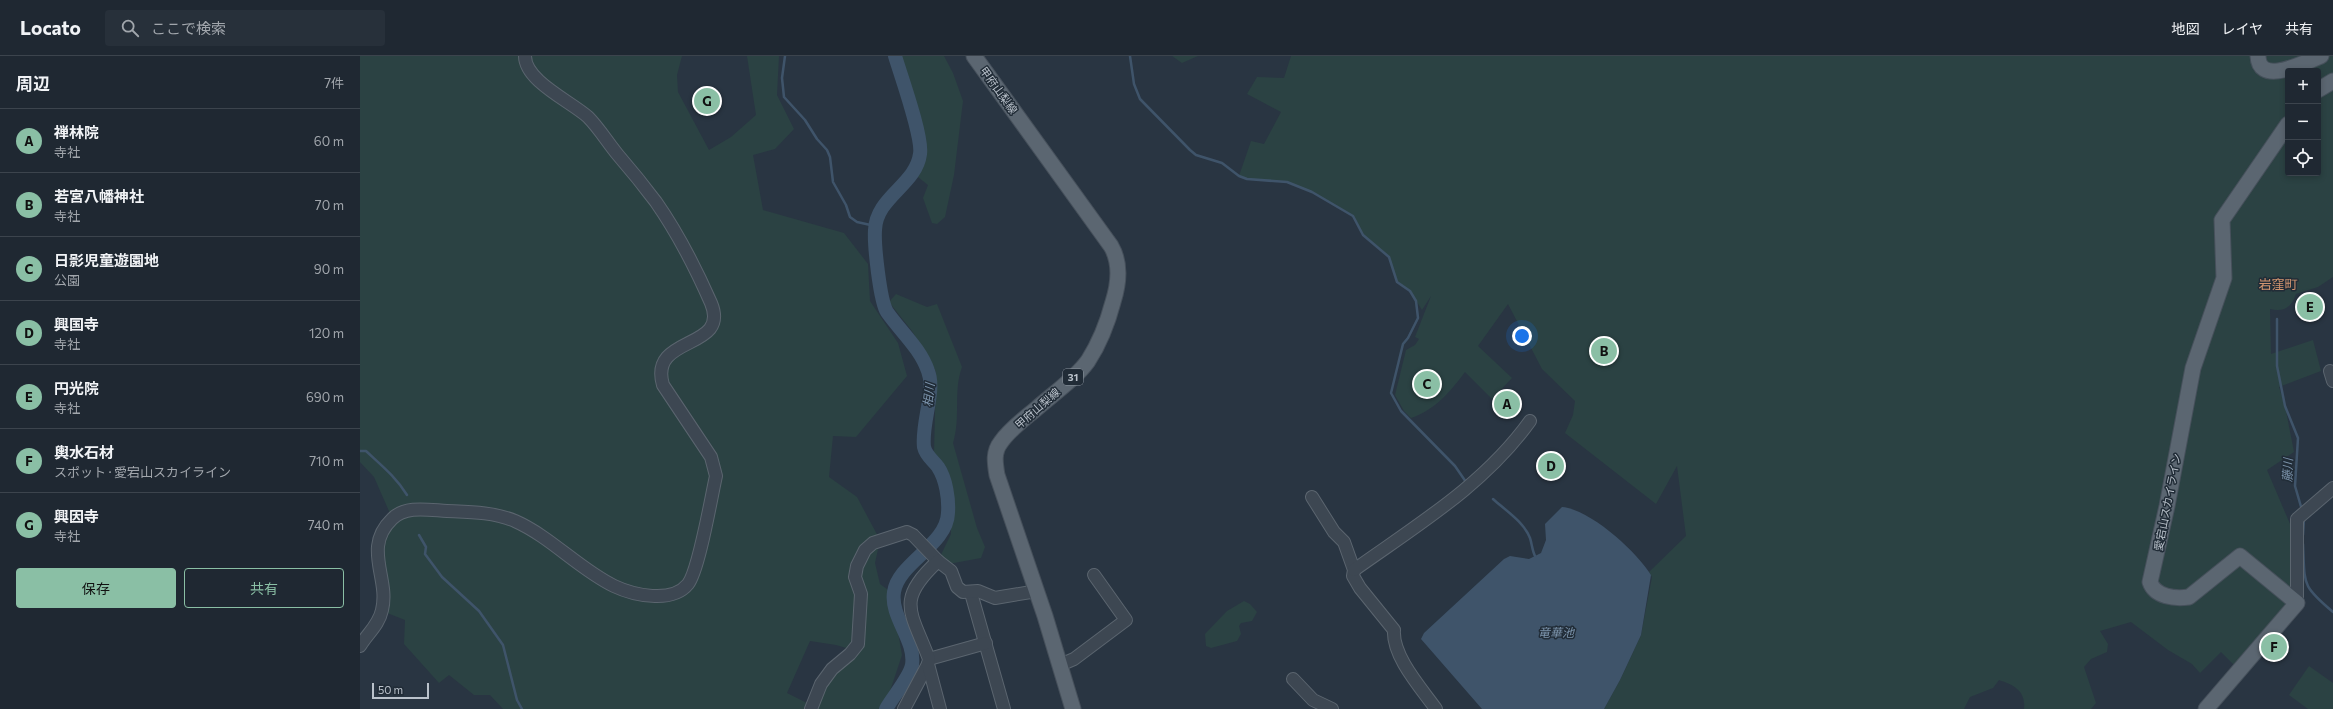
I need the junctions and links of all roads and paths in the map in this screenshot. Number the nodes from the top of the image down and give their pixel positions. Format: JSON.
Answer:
{"nodes":[{"id":1,"x":525,"y":56,"type":"edge"},
{"id":2,"x":974,"y":56,"type":"edge"},
{"id":3,"x":2258,"y":56,"type":"edge"},
{"id":4,"x":2321,"y":56,"type":"edge"},
{"id":5,"x":2333,"y":81,"type":"edge"},
{"id":6,"x":2321,"y":88,"type":"edge"},
{"id":7,"x":2285,"y":128,"type":"edge"},
{"id":8,"x":1530,"y":421,"type":"dead end"},
{"id":9,"x":2333,"y":488,"type":"edge"},
{"id":10,"x":1312,"y":498,"type":"dead end"},
{"id":11,"x":938,"y":562,"type":"junction"},
{"id":12,"x":1354,"y":570,"type":"junction"},
{"id":13,"x":1094,"y":575,"type":"dead end"},
{"id":14,"x":1037,"y":591,"type":"junction"},
{"id":15,"x":971,"y":593,"type":"junction"},
{"id":16,"x":2297,"y":603,"type":"junction"},
{"id":17,"x":986,"y":644,"type":"junction"},
{"id":18,"x":360,"y":646,"type":"edge"},
{"id":19,"x":929,"y":662,"type":"junction"},
{"id":20,"x":1060,"y":665,"type":"junction"},
{"id":21,"x":1293,"y":679,"type":"dead end"},
{"id":22,"x":811,"y":709,"type":"edge"},
{"id":23,"x":904,"y":709,"type":"edge"},
{"id":24,"x":940,"y":709,"type":"edge"},
{"id":25,"x":1004,"y":709,"type":"edge"},
{"id":26,"x":1073,"y":709,"type":"edge"},
{"id":27,"x":1332,"y":709,"type":"edge"},
{"id":28,"x":1436,"y":709,"type":"edge"},
{"id":29,"x":2206,"y":709,"type":"edge"}],
"edges":[{"from":1,"to":18,"type":"street"},
{"from":2,"to":14,"type":"main road","name":"甲府山梨線","number":"31"},
{"from":3,"to":4,"type":"main road"},
{"from":5,"to":6,"type":"main road"},
{"from":7,"to":16,"type":"main road","name":"愛宕山スカイライン"},
{"from":8,"to":12,"type":"street"},
{"from":9,"to":16,"type":"street"},
{"from":10,"to":12,"type":"street"},
{"from":11,"to":15,"type":"street"},
{"from":11,"to":19,"type":"street"},
{"from":11,"to":22,"type":"street"},
{"from":12,"to":28,"type":"street"},
{"from":13,"to":20,"type":"street"},
{"from":14,"to":15,"type":"street"},
{"from":14,"to":20,"type":"main road","name":"甲府山梨線","number":"31"},
{"from":15,"to":17,"type":"street"},
{"from":16,"to":29,"type":"main road"},
{"from":17,"to":19,"type":"street"},
{"from":17,"to":25,"type":"street"},
{"from":19,"to":23,"type":"street"},
{"from":19,"to":24,"type":"street"},
{"from":20,"to":26,"type":"main road","name":"甲府山梨線","number":"31"},
{"from":21,"to":27,"type":"street"}]}
